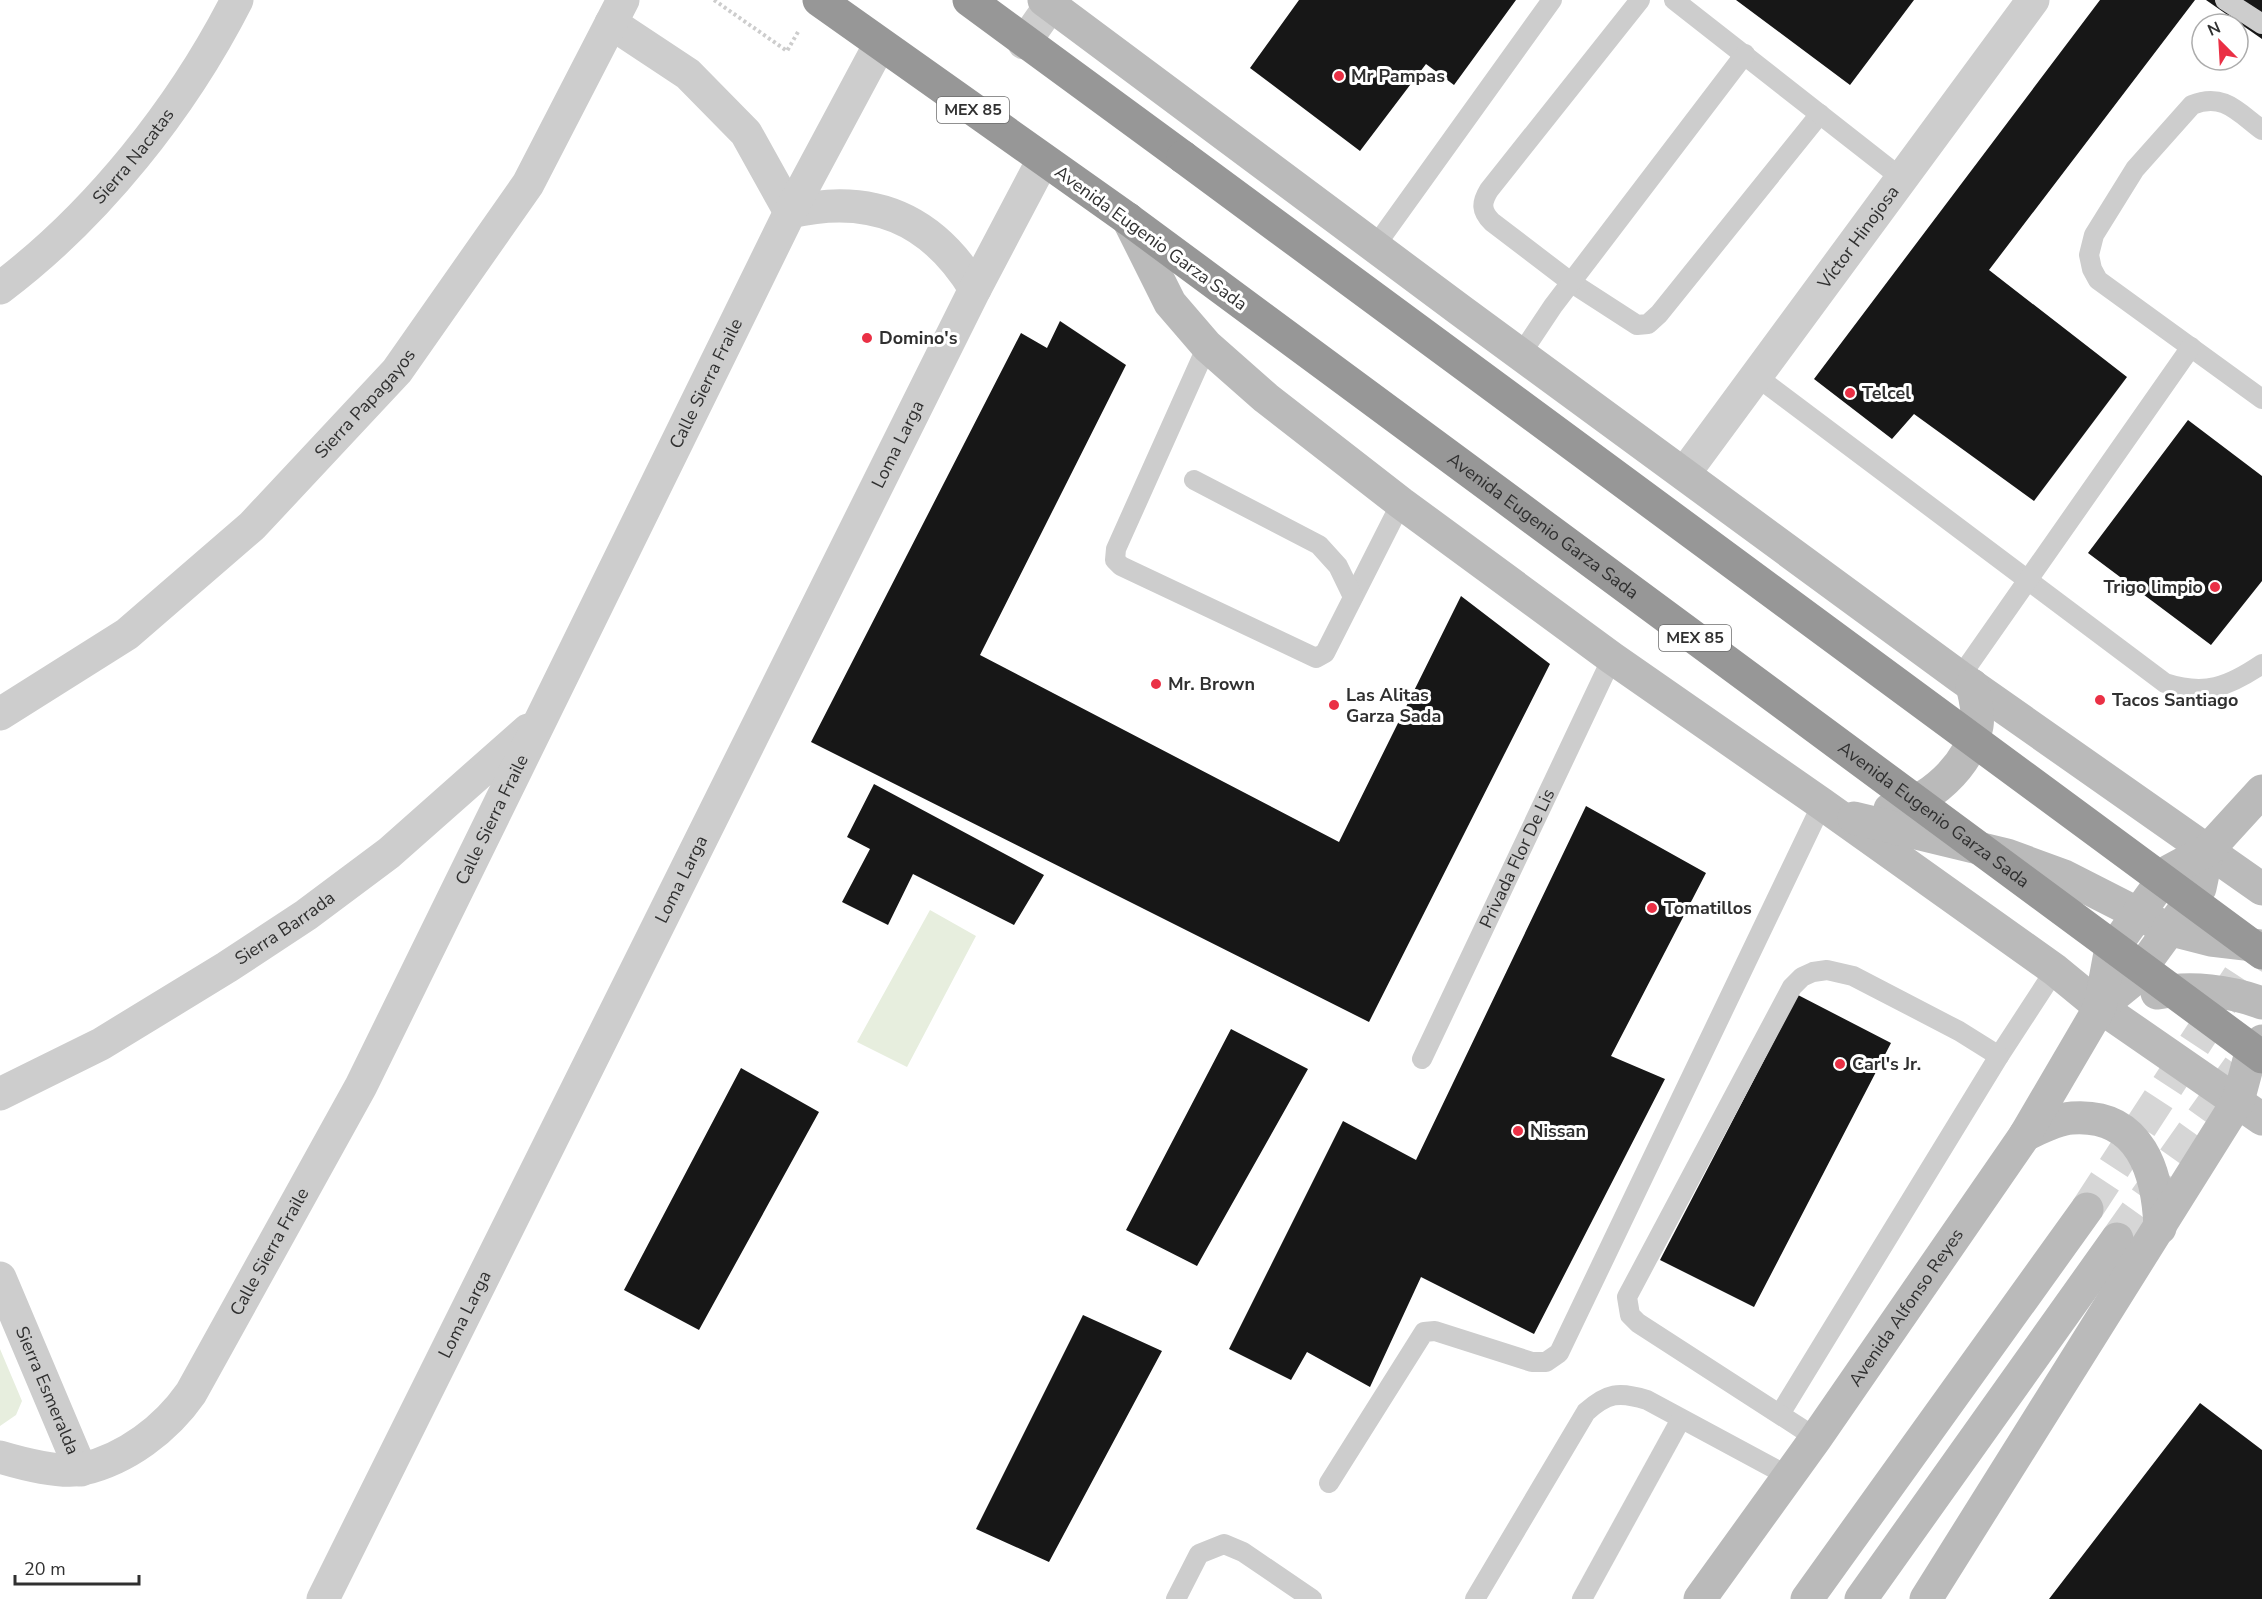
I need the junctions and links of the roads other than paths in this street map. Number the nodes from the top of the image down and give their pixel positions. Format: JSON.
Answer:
{"nodes":[{"id":1,"x":237,"y":0,"type":"edge"},
{"id":2,"x":819,"y":0,"type":"edge"},
{"id":3,"x":969,"y":0,"type":"edge"},
{"id":4,"x":1552,"y":0,"type":"edge"},
{"id":5,"x":1640,"y":0,"type":"edge"},
{"id":6,"x":1674,"y":0,"type":"edge"},
{"id":7,"x":2033,"y":0,"type":"edge"},
{"id":8,"x":2224,"y":0,"type":"edge"},
{"id":9,"x":1050,"y":2,"type":"edge"},
{"id":10,"x":617,"y":12,"type":"edge"},
{"id":11,"x":2262,"y":24,"type":"edge"},
{"id":12,"x":1024,"y":43,"type":"junction"},
{"id":13,"x":880,"y":44,"type":"junction"},
{"id":14,"x":1744,"y":54,"type":"junction"},
{"id":15,"x":1820,"y":114,"type":"junction"},
{"id":16,"x":2262,"y":130,"type":"edge"},
{"id":17,"x":1043,"y":160,"type":"junction"},
{"id":18,"x":1900,"y":177,"type":"junction"},
{"id":19,"x":790,"y":212,"type":"junction"},
{"id":20,"x":1128,"y":219,"type":"junction"},
{"id":21,"x":1376,"y":245,"type":"junction"},
{"id":22,"x":1572,"y":284,"type":"junction"},
{"id":23,"x":0,"y":288,"type":"edge"},
{"id":24,"x":975,"y":289,"type":"junction"},
{"id":25,"x":1207,"y":346,"type":"junction"},
{"id":26,"x":2191,"y":347,"type":"junction"},
{"id":27,"x":1521,"y":354,"type":"junction"},
{"id":28,"x":1756,"y":376,"type":"junction"},
{"id":29,"x":2262,"y":399,"type":"edge"},
{"id":30,"x":1684,"y":474,"type":"junction"},
{"id":31,"x":1194,"y":480,"type":"dead end"},
{"id":32,"x":1401,"y":503,"type":"junction"},
{"id":33,"x":2028,"y":582,"type":"junction"},
{"id":34,"x":1353,"y":597,"type":"junction"},
{"id":35,"x":1612,"y":658,"type":"junction"},
{"id":36,"x":2262,"y":664,"type":"edge"},
{"id":37,"x":1966,"y":681,"type":"junction"},
{"id":38,"x":0,"y":714,"type":"edge"},
{"id":39,"x":540,"y":718,"type":"junction"},
{"id":40,"x":2262,"y":791,"type":"edge"},
{"id":41,"x":1830,"y":809,"type":"junction"},
{"id":42,"x":2208,"y":850,"type":"junction"},
{"id":43,"x":2262,"y":889,"type":"edge"},
{"id":44,"x":2138,"y":916,"type":"junction"},
{"id":45,"x":2168,"y":929,"type":"junction"},
{"id":46,"x":2262,"y":945,"type":"edge"},
{"id":47,"x":2262,"y":953,"type":"edge"},
{"id":48,"x":2055,"y":970,"type":"junction"},
{"id":49,"x":2262,"y":1003,"type":"edge"},
{"id":50,"x":2100,"y":1007,"type":"junction"},
{"id":51,"x":2262,"y":1041,"type":"edge"},
{"id":52,"x":1998,"y":1056,"type":"junction"},
{"id":53,"x":2262,"y":1057,"type":"edge"},
{"id":54,"x":1422,"y":1059,"type":"dead end"},
{"id":55,"x":0,"y":1094,"type":"edge"},
{"id":56,"x":2254,"y":1102,"type":"edge"},
{"id":57,"x":2025,"y":1135,"type":"junction"},
{"id":58,"x":2087,"y":1209,"type":"tunnel mouth"},
{"id":59,"x":2160,"y":1228,"type":"junction"},
{"id":60,"x":2117,"y":1239,"type":"tunnel mouth"},
{"id":61,"x":0,"y":1278,"type":"edge"},
{"id":62,"x":1780,"y":1414,"type":"junction"},
{"id":63,"x":1681,"y":1419,"type":"junction"},
{"id":64,"x":1816,"y":1438,"type":"junction"},
{"id":65,"x":0,"y":1457,"type":"edge"},
{"id":66,"x":81,"y":1470,"type":"junction"},
{"id":67,"x":1788,"y":1476,"type":"junction"},
{"id":68,"x":1329,"y":1483,"type":"dead end"},
{"id":69,"x":323,"y":1599,"type":"edge"},
{"id":70,"x":1176,"y":1599,"type":"edge"},
{"id":71,"x":1312,"y":1599,"type":"edge"},
{"id":72,"x":1475,"y":1599,"type":"edge"},
{"id":73,"x":1582,"y":1599,"type":"edge"},
{"id":74,"x":1700,"y":1599,"type":"edge"},
{"id":75,"x":1807,"y":1599,"type":"edge"},
{"id":76,"x":1862,"y":1599,"type":"edge"},
{"id":77,"x":1926,"y":1599,"type":"edge"}],
"edges":[{"from":1,"to":23,"type":"street","name":"Sierra Nacatas"},
{"from":2,"to":13,"type":"highway","name":"Avenida Eugenio Garza Sada","number":"MEX 85"},
{"from":3,"to":12,"type":"highway"},
{"from":4,"to":21,"type":"lane"},
{"from":5,"to":22,"type":"lane"},
{"from":6,"to":14,"type":"lane"},
{"from":7,"to":18,"type":"street","name":"Víctor Hinojosa"},
{"from":8,"to":11,"type":"lane"},
{"from":9,"to":12,"type":"street"},
{"from":9,"to":21,"type":"street"},
{"from":10,"to":19,"type":"street"},
{"from":10,"to":38,"type":"street","name":"Sierra Papagayos"},
{"from":12,"to":47,"type":"highway","bridge":true},
{"from":13,"to":17,"type":"highway","name":"Avenida Eugenio Garza Sada","number":"MEX 85"},
{"from":13,"to":19,"type":"street","name":"Calle Sierra Fraile"},
{"from":14,"to":15,"type":"lane"},
{"from":14,"to":22,"type":"lane"},
{"from":15,"to":18,"type":"lane"},
{"from":15,"to":22,"type":"lane"},
{"from":16,"to":26,"type":"lane"},
{"from":17,"to":20,"type":"highway","name":"Avenida Eugenio Garza Sada","number":"MEX 85"},
{"from":17,"to":24,"type":"street","name":"Loma Larga"},
{"from":18,"to":28,"type":"street","name":"Víctor Hinojosa"},
{"from":19,"to":24,"type":"street"},
{"from":19,"to":39,"type":"street","name":"Calle Sierra Fraile"},
{"from":20,"to":25,"type":"street"},
{"from":20,"to":53,"type":"highway","name":"Avenida Eugenio Garza Sada","number":"MEX 85","bridge":true},
{"from":21,"to":27,"type":"street"},
{"from":22,"to":27,"type":"lane"},
{"from":24,"to":69,"type":"street","name":"Loma Larga"},
{"from":25,"to":32,"type":"street"},
{"from":25,"to":34,"type":"lane"},
{"from":26,"to":29,"type":"lane"},
{"from":26,"to":33,"type":"lane"},
{"from":27,"to":30,"type":"street"},
{"from":28,"to":30,"type":"street","name":"Víctor Hinojosa"},
{"from":28,"to":33,"type":"lane"},
{"from":30,"to":37,"type":"street"},
{"from":31,"to":34,"type":"lane"},
{"from":32,"to":34,"type":"lane"},
{"from":32,"to":35,"type":"street"},
{"from":33,"to":36,"type":"lane"},
{"from":33,"to":37,"type":"lane"},
{"from":35,"to":41,"type":"street"},
{"from":35,"to":54,"type":"lane","name":"Privada Flor De Lis"},
{"from":37,"to":41,"type":"street"},
{"from":37,"to":42,"type":"street"},
{"from":39,"to":55,"type":"street","name":"Sierra Barrada"},
{"from":39,"to":66,"type":"street","name":"Calle Sierra Fraile"},
{"from":40,"to":42,"type":"street"},
{"from":41,"to":44,"type":"street"},
{"from":41,"to":48,"type":"street"},
{"from":41,"to":68,"type":"lane"},
{"from":42,"to":43,"type":"street"},
{"from":42,"to":44,"type":"street"},
{"from":42,"to":45,"type":"street"},
{"from":44,"to":45,"type":"street"},
{"from":44,"to":50,"type":"street"},
{"from":45,"to":46,"type":"street"},
{"from":45,"to":50,"type":"street"},
{"from":48,"to":50,"type":"street"},
{"from":48,"to":52,"type":"lane"},
{"from":49,"to":50,"type":"street"},
{"from":50,"to":56,"type":"street"},
{"from":50,"to":57,"type":"street","name":"Avenida Alfonso Reyes"},
{"from":51,"to":56,"type":"street"},
{"from":52,"to":62,"type":"lane"},
{"from":52,"to":62,"type":"lane"},
{"from":56,"to":59,"type":"street"},
{"from":57,"to":59,"type":"street"},
{"from":57,"to":64,"type":"street","name":"Avenida Alfonso Reyes"},
{"from":58,"to":75,"type":"street"},
{"from":59,"to":77,"type":"street"},
{"from":60,"to":76,"type":"street"},
{"from":61,"to":66,"type":"street","name":"Sierra Esmeralda"},
{"from":62,"to":64,"type":"lane"},
{"from":63,"to":67,"type":"lane"},
{"from":63,"to":72,"type":"lane"},
{"from":63,"to":73,"type":"lane"},
{"from":64,"to":67,"type":"street","name":"Avenida Alfonso Reyes"},
{"from":65,"to":66,"type":"street","name":"Calle Sierra Fraile"},
{"from":67,"to":74,"type":"street","name":"Avenida Alfonso Reyes"},
{"from":70,"to":71,"type":"lane"}]}
